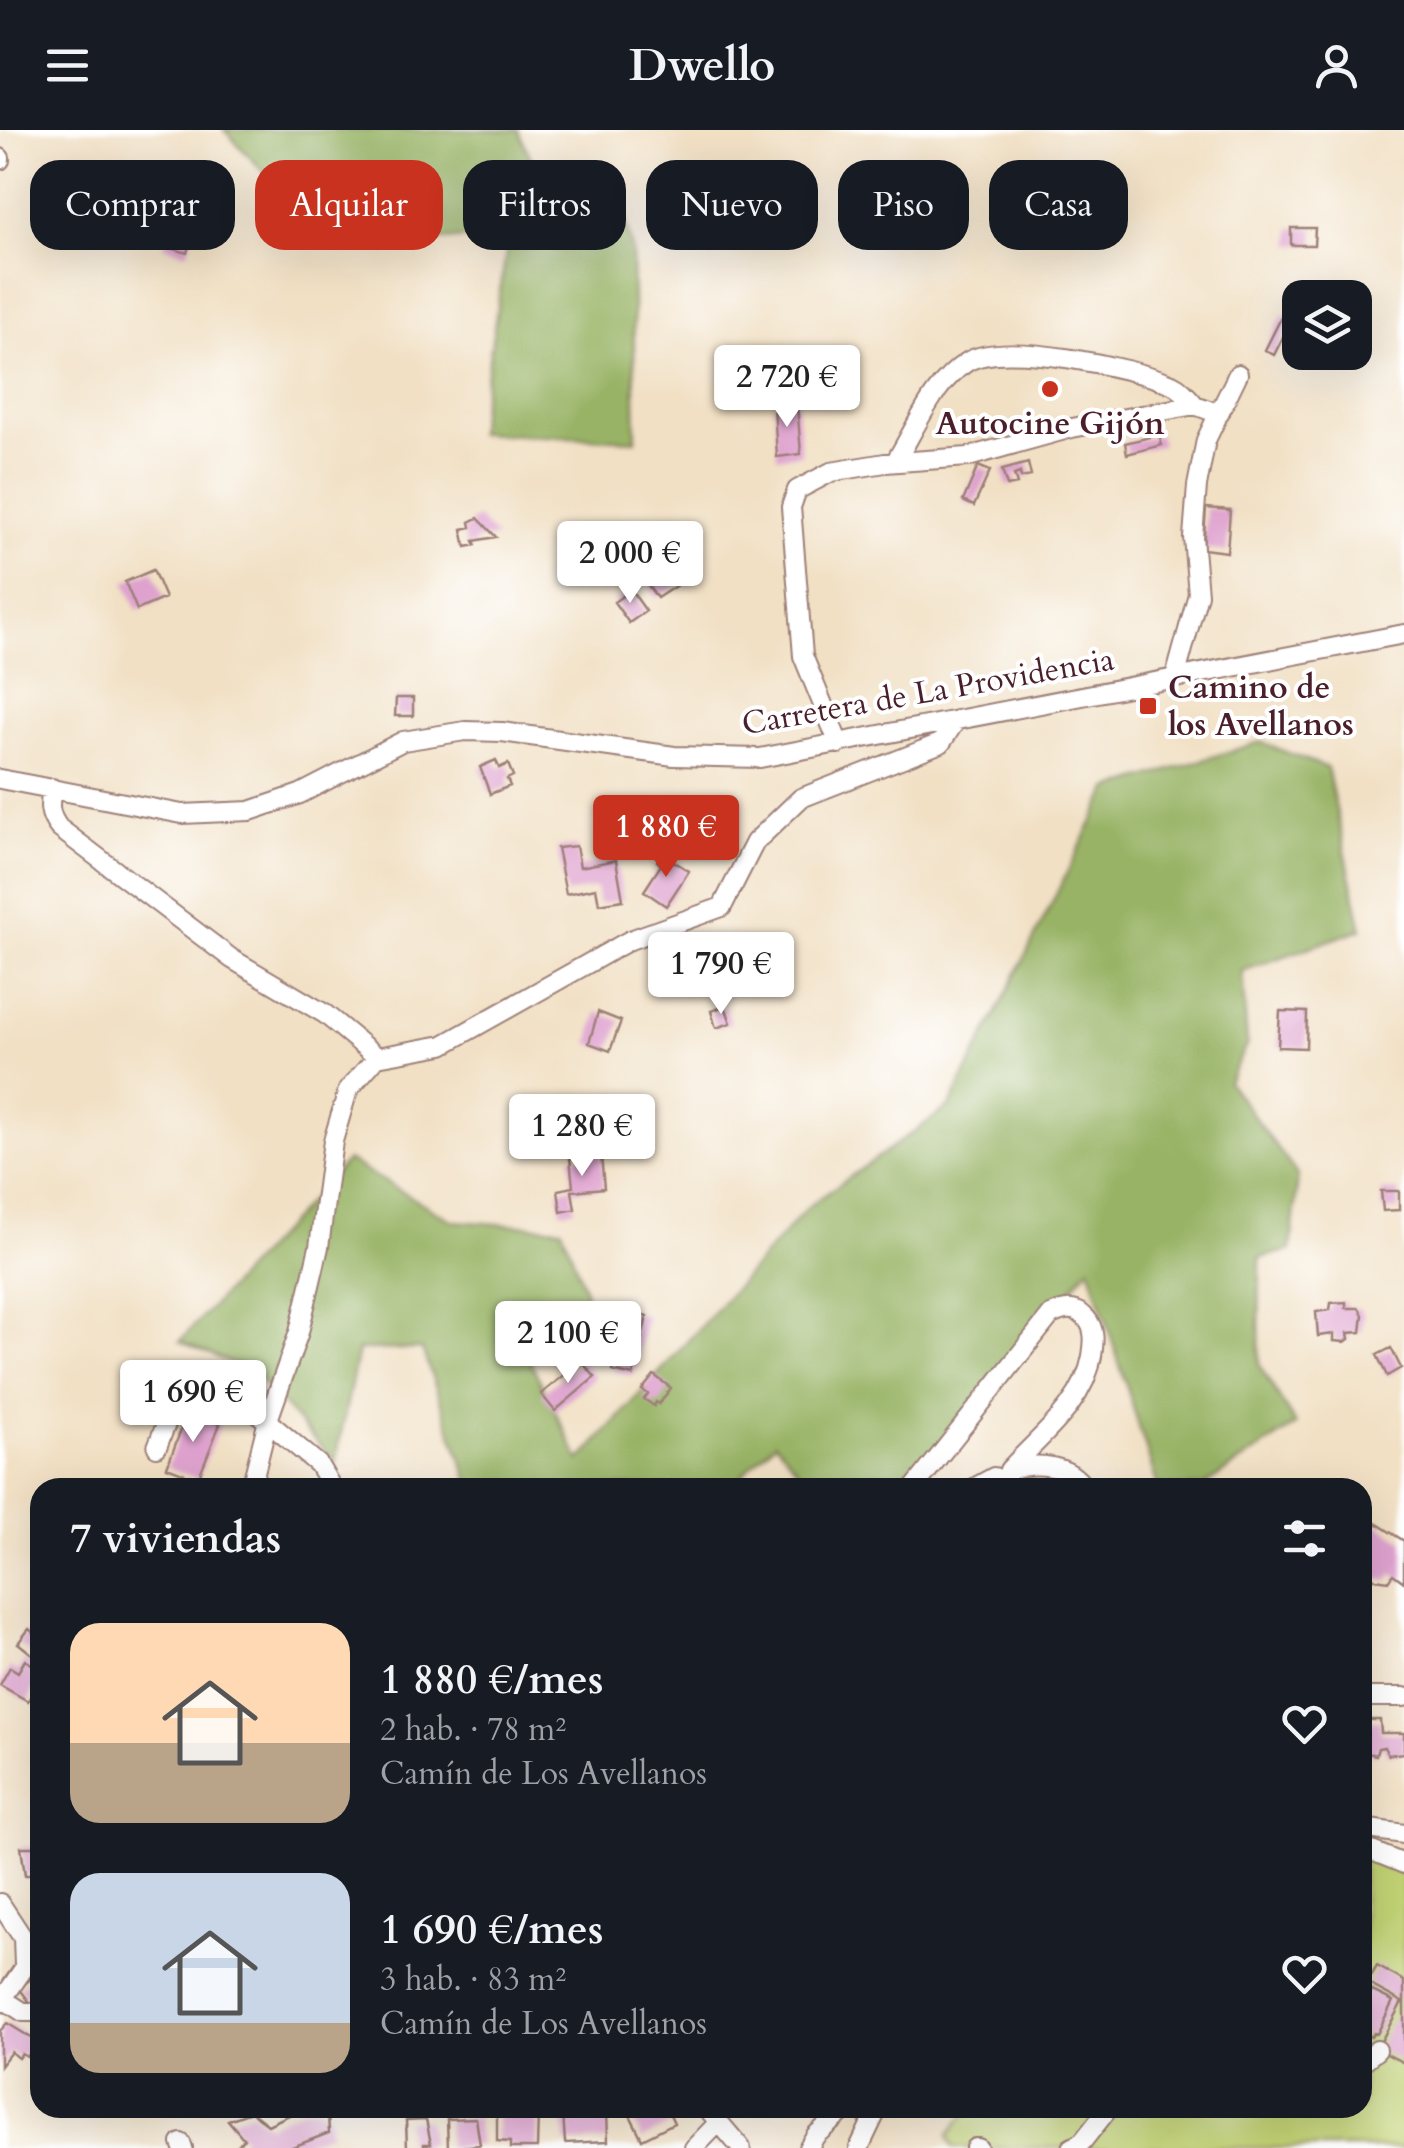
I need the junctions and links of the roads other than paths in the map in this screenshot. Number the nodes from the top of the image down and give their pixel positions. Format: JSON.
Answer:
{"nodes":[{"id":1,"x":1238,"y":374,"type":"dead end"},
{"id":2,"x":1194,"y":405,"type":"junction"},
{"id":3,"x":1219,"y":414,"type":"junction"},
{"id":4,"x":895,"y":462,"type":"junction"},
{"id":5,"x":1404,"y":634,"type":"edge"},
{"id":6,"x":1175,"y":678,"type":"junction"},
{"id":7,"x":956,"y":720,"type":"junction"},
{"id":8,"x":838,"y":744,"type":"junction"},
{"id":9,"x":0,"y":779,"type":"edge"},
{"id":10,"x":52,"y":788,"type":"junction"},
{"id":11,"x":377,"y":1057,"type":"junction"},
{"id":12,"x":268,"y":1420,"type":"junction"},
{"id":13,"x":157,"y":1447,"type":"dead end"},
{"id":14,"x":254,"y":1478,"type":"edge"},
{"id":15,"x":326,"y":1478,"type":"edge"},
{"id":16,"x":922,"y":1478,"type":"edge"},
{"id":17,"x":1008,"y":1478,"type":"edge"},
{"id":18,"x":1008,"y":1478,"type":"edge"},
{"id":19,"x":1076,"y":1478,"type":"edge"},
{"id":20,"x":1404,"y":1696,"type":"edge"},
{"id":21,"x":1372,"y":1697,"type":"edge"},
{"id":22,"x":1372,"y":1829,"type":"edge"},
{"id":23,"x":1404,"y":1834,"type":"edge"},
{"id":24,"x":1372,"y":1850,"type":"edge"},
{"id":25,"x":1404,"y":1864,"type":"edge"},
{"id":26,"x":0,"y":1903,"type":"edge"},
{"id":27,"x":30,"y":1958,"type":"edge"},
{"id":28,"x":24,"y":1965,"type":"junction"},
{"id":29,"x":2,"y":2001,"type":"edge"},
{"id":30,"x":30,"y":2012,"type":"edge"},
{"id":31,"x":710,"y":2118,"type":"edge"},
{"id":32,"x":715,"y":2118,"type":"edge"},
{"id":33,"x":836,"y":2118,"type":"edge"},
{"id":34,"x":873,"y":2118,"type":"edge"},
{"id":35,"x":1100,"y":2118,"type":"edge"},
{"id":36,"x":694,"y":2148,"type":"edge"},
{"id":37,"x":741,"y":2148,"type":"edge"},
{"id":38,"x":808,"y":2148,"type":"edge"},
{"id":39,"x":859,"y":2148,"type":"edge"},
{"id":40,"x":1071,"y":2148,"type":"edge"}],
"edges":[{"from":1,"to":3,"type":"street"},
{"from":2,"to":3,"type":"street"},
{"from":2,"to":4,"type":"street"},
{"from":2,"to":4,"type":"street"},
{"from":3,"to":6,"type":"street"},
{"from":4,"to":8,"type":"street"},
{"from":5,"to":6,"type":"street","name":"Carretera de La Providencia"},
{"from":6,"to":7,"type":"street","name":"Carretera de La Providencia"},
{"from":7,"to":8,"type":"street","name":"Carretera de La Providencia"},
{"from":7,"to":11,"type":"street"},
{"from":8,"to":10,"type":"street","name":"Carretera de La Providencia"},
{"from":9,"to":10,"type":"street","name":"Carretera de La Providencia"},
{"from":10,"to":11,"type":"street"},
{"from":11,"to":12,"type":"street"},
{"from":12,"to":13,"type":"street"},
{"from":12,"to":14,"type":"street"},
{"from":12,"to":15,"type":"street"},
{"from":16,"to":17,"type":"street"},
{"from":18,"to":19,"type":"street"},
{"from":20,"to":21,"type":"street"},
{"from":22,"to":23,"type":"street"},
{"from":24,"to":25,"type":"street"},
{"from":26,"to":28,"type":"street"},
{"from":27,"to":28,"type":"street"},
{"from":28,"to":29,"type":"street"},
{"from":29,"to":30,"type":"street"},
{"from":31,"to":36,"type":"street"},
{"from":32,"to":37,"type":"street"},
{"from":33,"to":38,"type":"street"},
{"from":34,"to":39,"type":"street"},
{"from":35,"to":40,"type":"street"}]}
